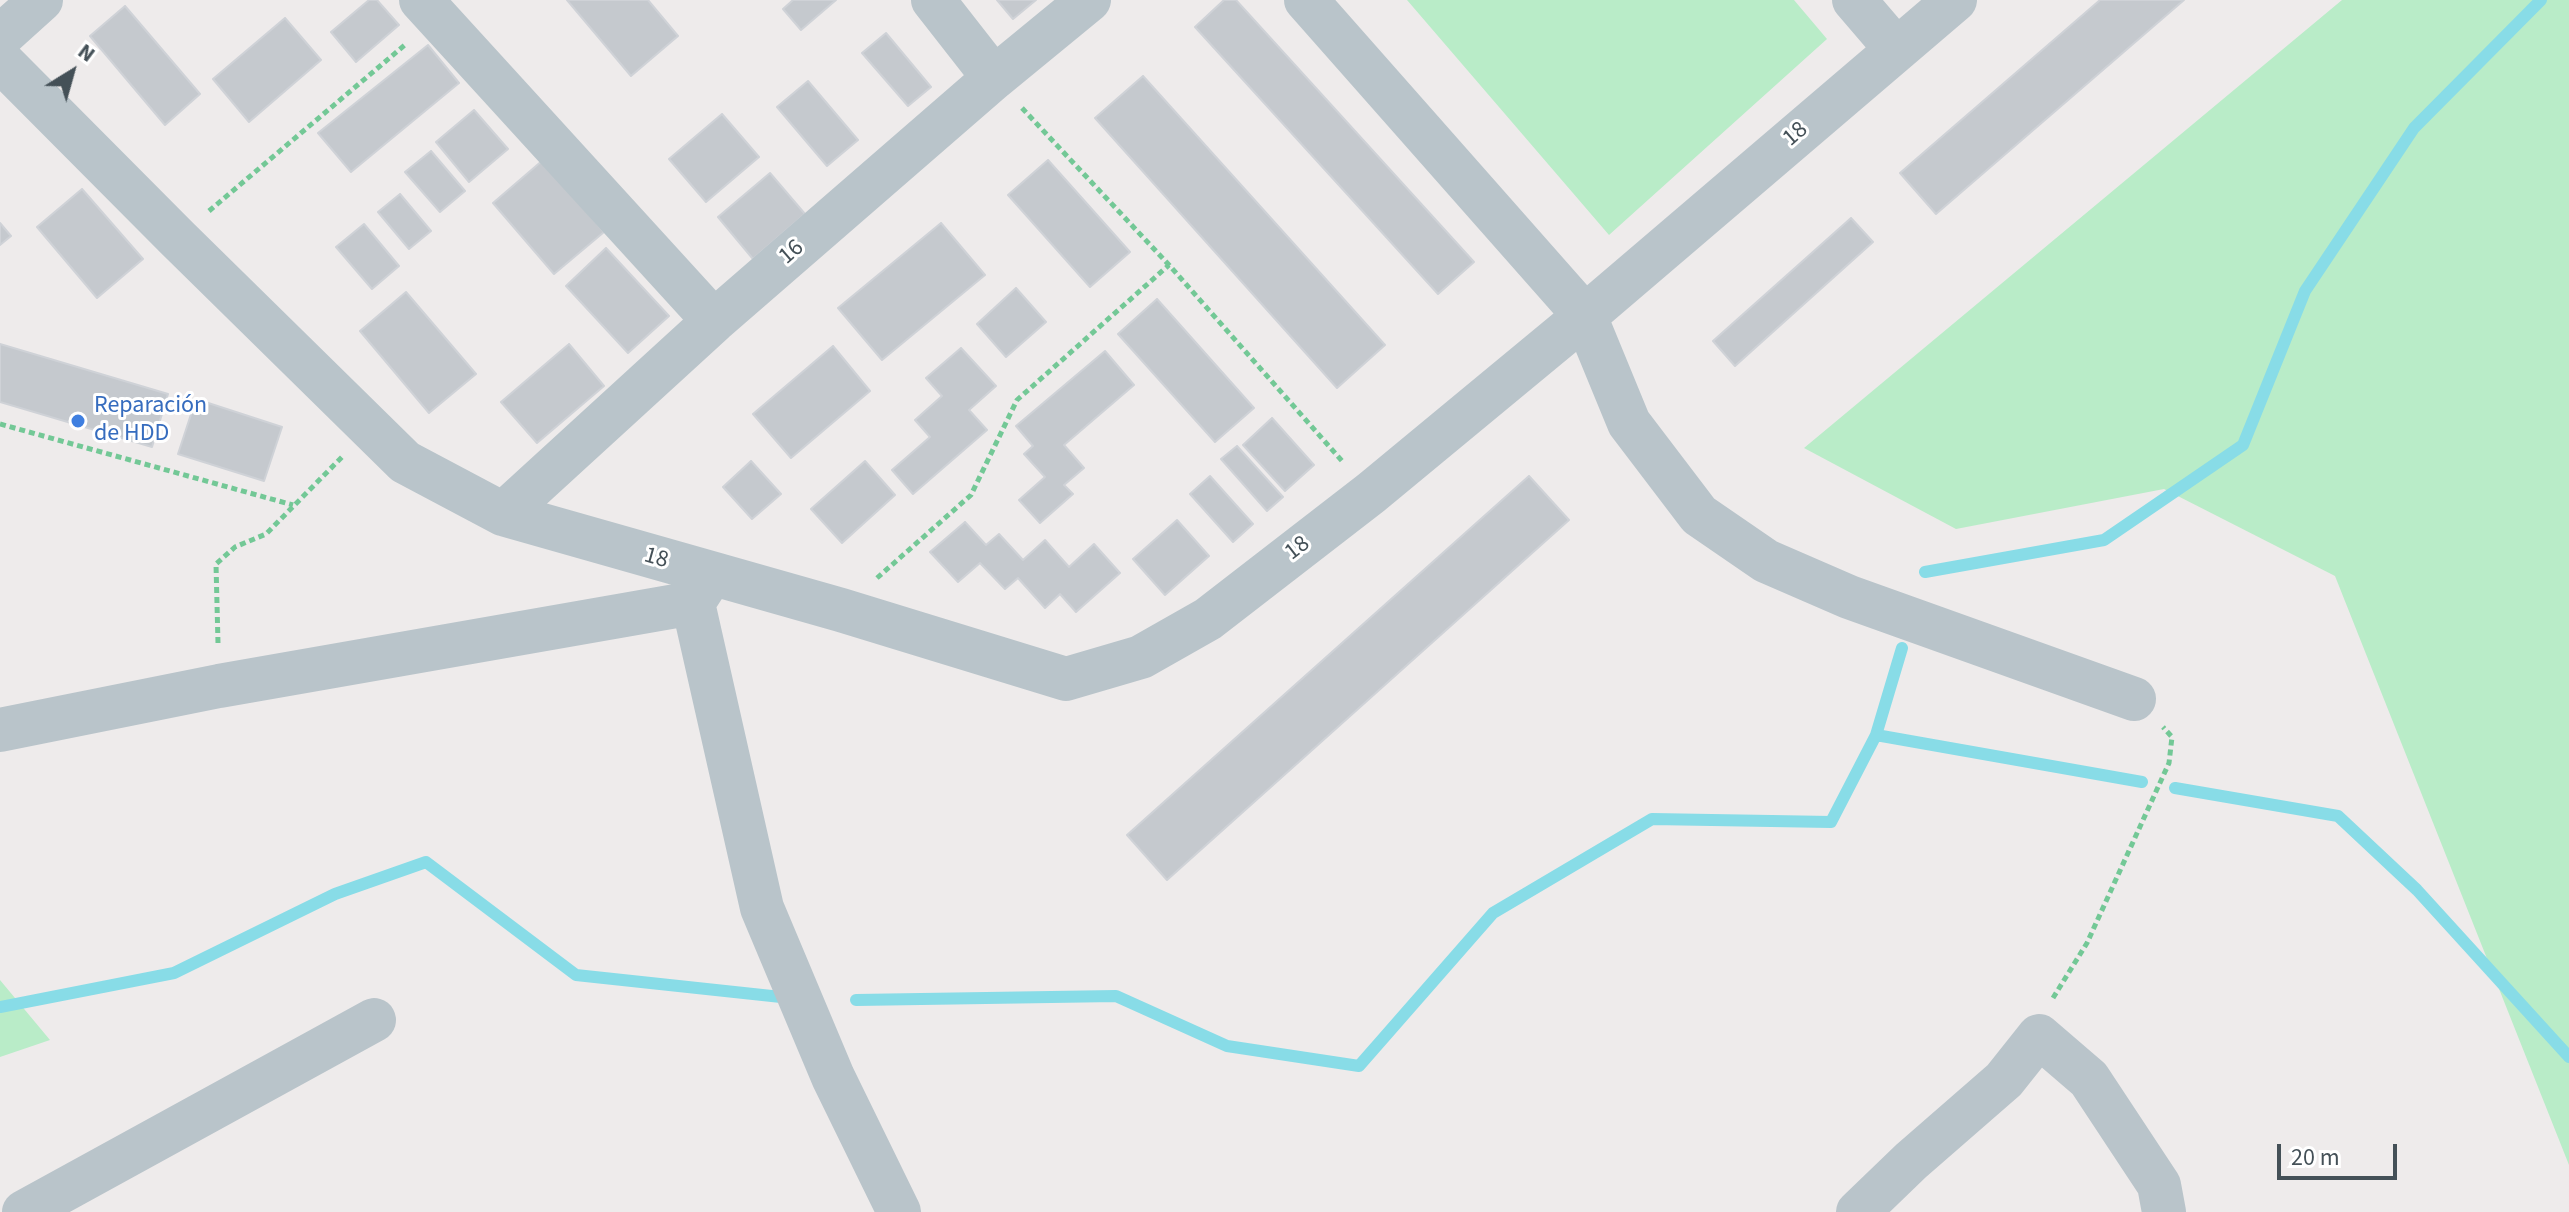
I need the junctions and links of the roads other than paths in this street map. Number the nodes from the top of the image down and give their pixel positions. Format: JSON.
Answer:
{"nodes":[{"id":1,"x":41,"y":0,"type":"edge"},
{"id":2,"x":933,"y":0,"type":"edge"},
{"id":3,"x":1089,"y":0,"type":"edge"},
{"id":4,"x":1306,"y":0,"type":"edge"},
{"id":5,"x":1854,"y":0,"type":"edge"},
{"id":6,"x":1955,"y":0,"type":"edge"},
{"id":7,"x":429,"y":9,"type":"edge"},
{"id":8,"x":0,"y":37,"type":"edge"},
{"id":9,"x":1896,"y":49,"type":"junction"},
{"id":10,"x":0,"y":60,"type":"edge"},
{"id":11,"x":994,"y":78,"type":"junction"},
{"id":12,"x":1585,"y":316,"type":"junction"},
{"id":13,"x":714,"y":321,"type":"junction"},
{"id":14,"x":503,"y":514,"type":"junction"},
{"id":15,"x":702,"y":589,"type":"junction"},
{"id":16,"x":2134,"y":699,"type":"road end"},
{"id":17,"x":0,"y":730,"type":"edge"},
{"id":18,"x":374,"y":1020,"type":"dead end"},
{"id":19,"x":24,"y":1212,"type":"edge"},
{"id":20,"x":899,"y":1212,"type":"edge"},
{"id":21,"x":1858,"y":1212,"type":"edge"},
{"id":22,"x":2164,"y":1212,"type":"edge"}],
"edges":[{"from":1,"to":8,"type":"street"},
{"from":2,"to":11,"type":"street"},
{"from":3,"to":11,"type":"street","name":"16"},
{"from":4,"to":12,"type":"street"},
{"from":5,"to":9,"type":"street"},
{"from":6,"to":9,"type":"street","name":"18"},
{"from":7,"to":13,"type":"street"},
{"from":9,"to":12,"type":"street","name":"18"},
{"from":10,"to":14,"type":"street","name":"18"},
{"from":11,"to":13,"type":"street","name":"16"},
{"from":12,"to":15,"type":"street","name":"18"},
{"from":12,"to":16,"type":"street"},
{"from":13,"to":14,"type":"street","name":"16"},
{"from":14,"to":15,"type":"street","name":"18"},
{"from":15,"to":17,"type":"street"},
{"from":15,"to":20,"type":"street"},
{"from":18,"to":19,"type":"street"},
{"from":21,"to":22,"type":"street"}]}
